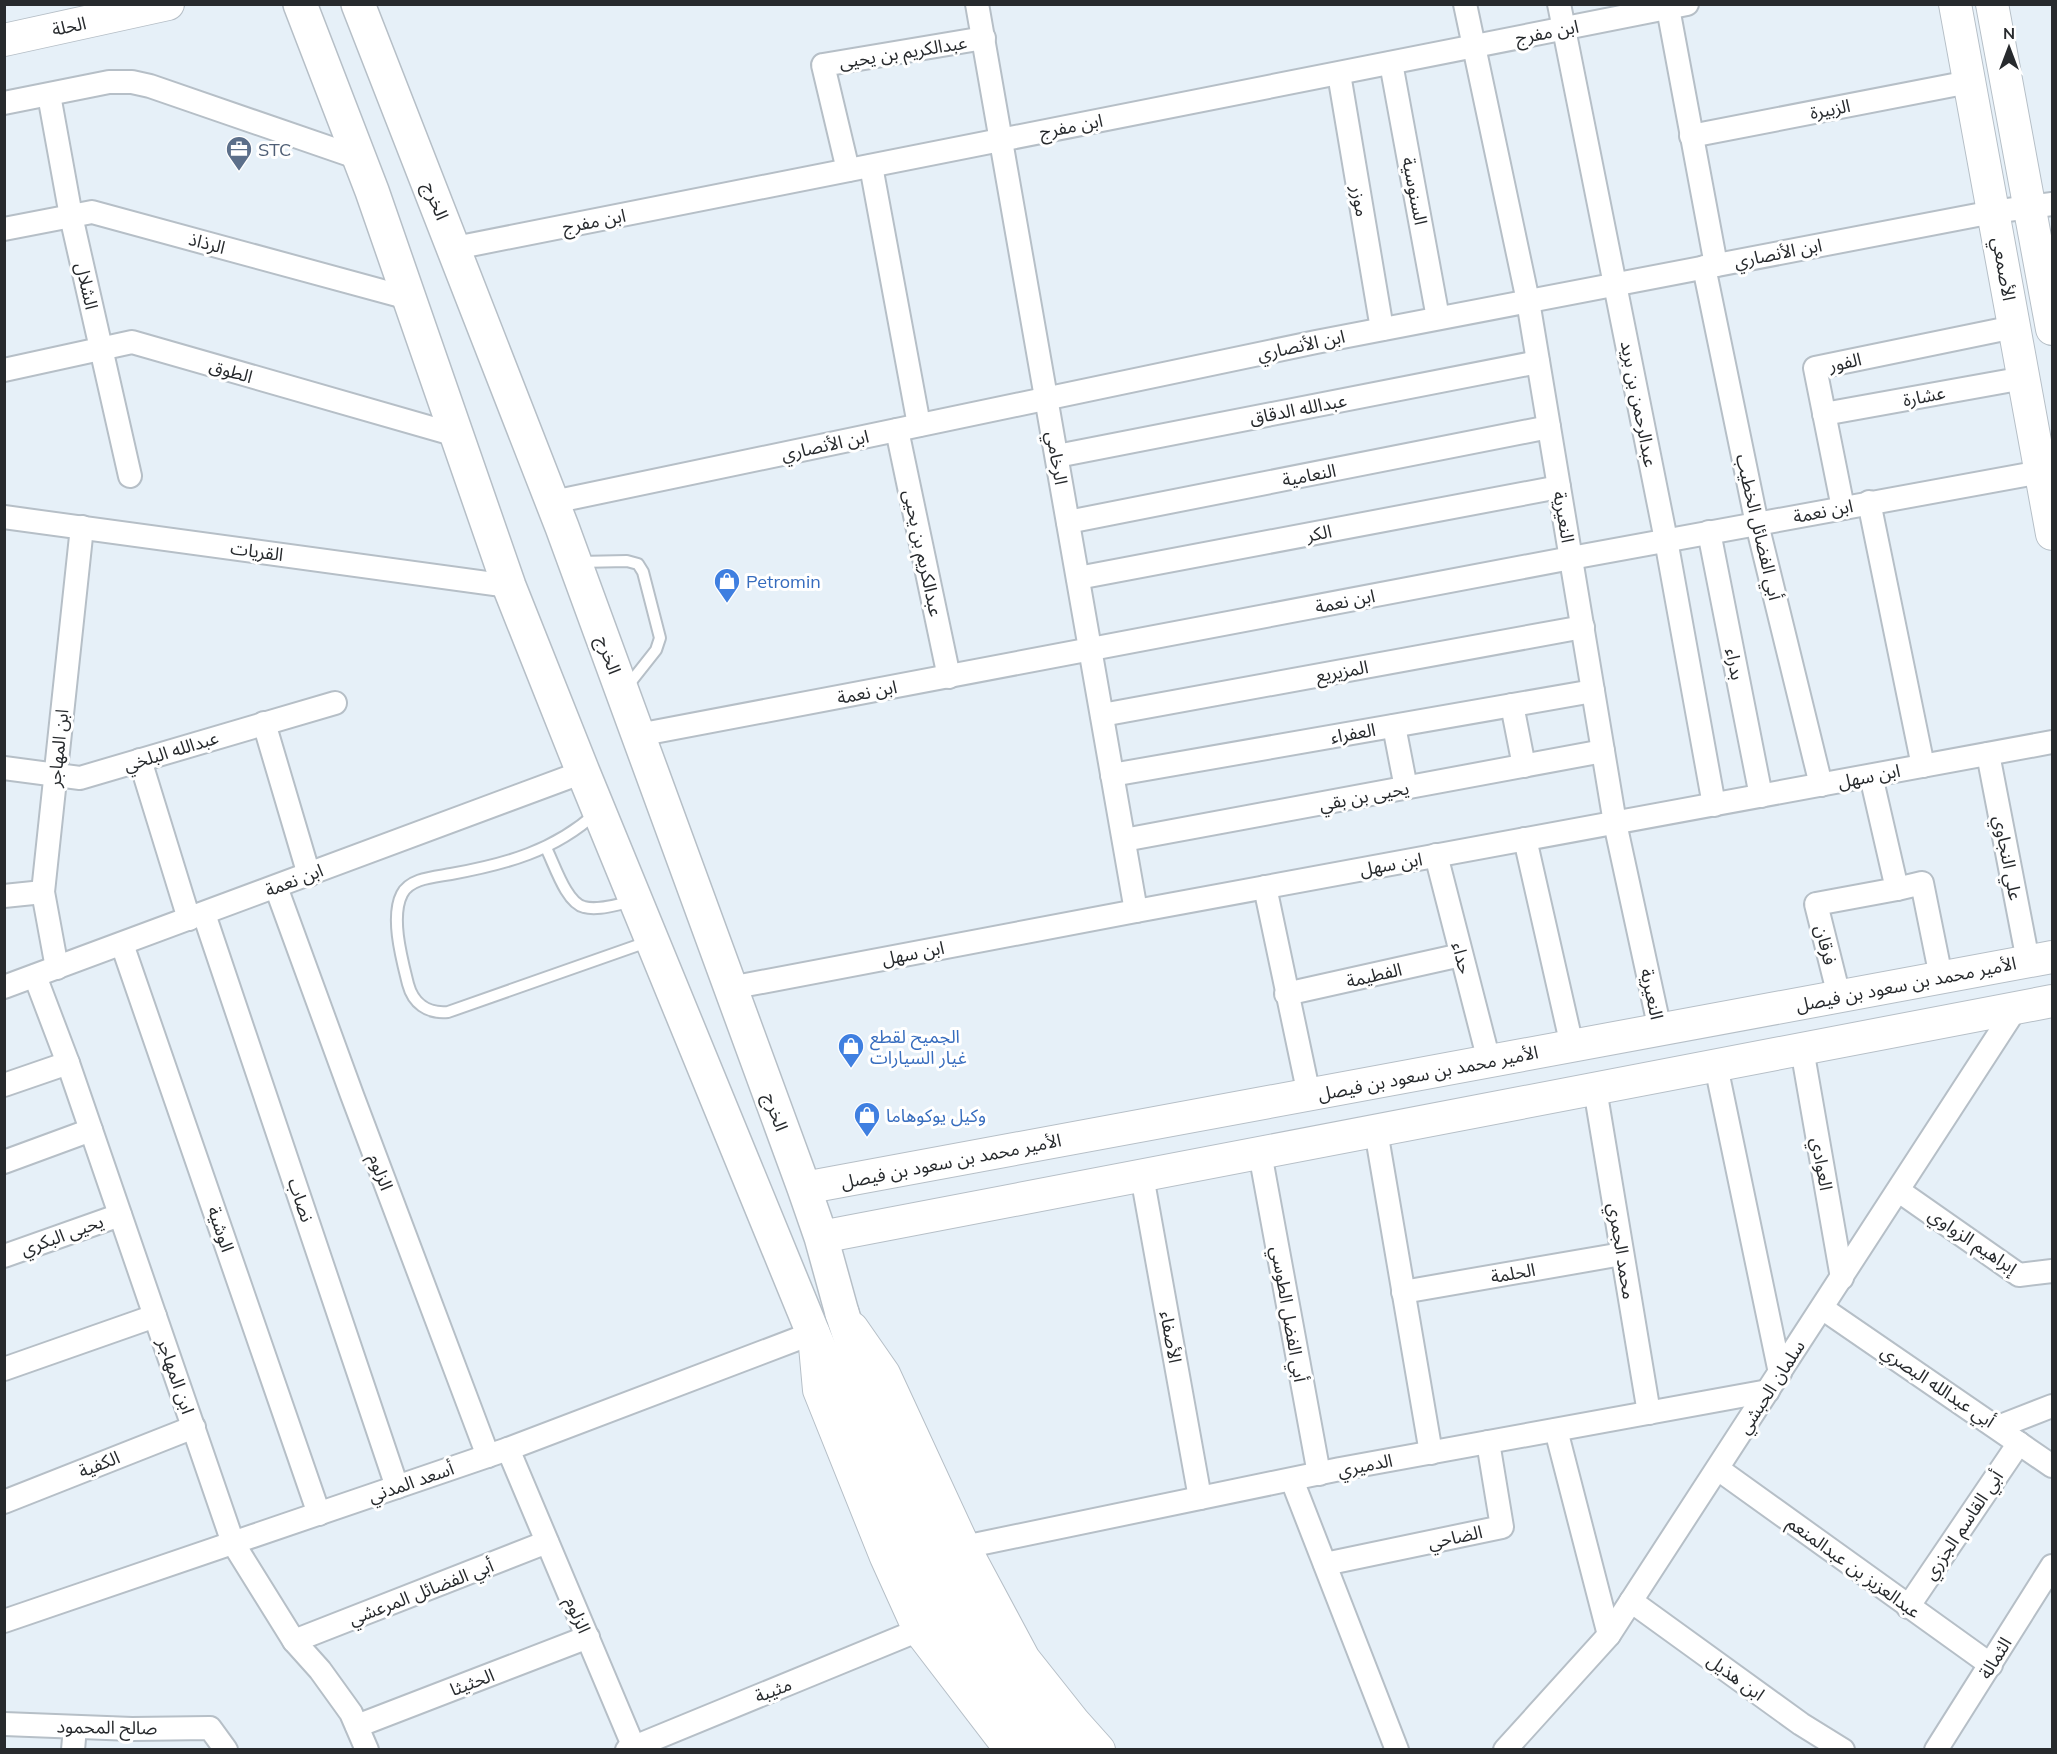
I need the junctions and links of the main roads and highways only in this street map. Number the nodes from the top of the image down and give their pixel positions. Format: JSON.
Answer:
{"nodes":[{"id":1,"x":300,"y":4,"type":"edge"},
{"id":2,"x":358,"y":4,"type":"edge"},
{"id":3,"x":878,"y":1455,"type":"junction"},
{"id":4,"x":1038,"y":1749,"type":"edge"},
{"id":5,"x":1066,"y":1749,"type":"edge"}],
"edges":[{"from":1,"to":3,"type":"main road"},
{"from":2,"to":3,"type":"main road","name":"الخرج"},
{"from":3,"to":4,"type":"main road"},
{"from":3,"to":5,"type":"main road"}]}
